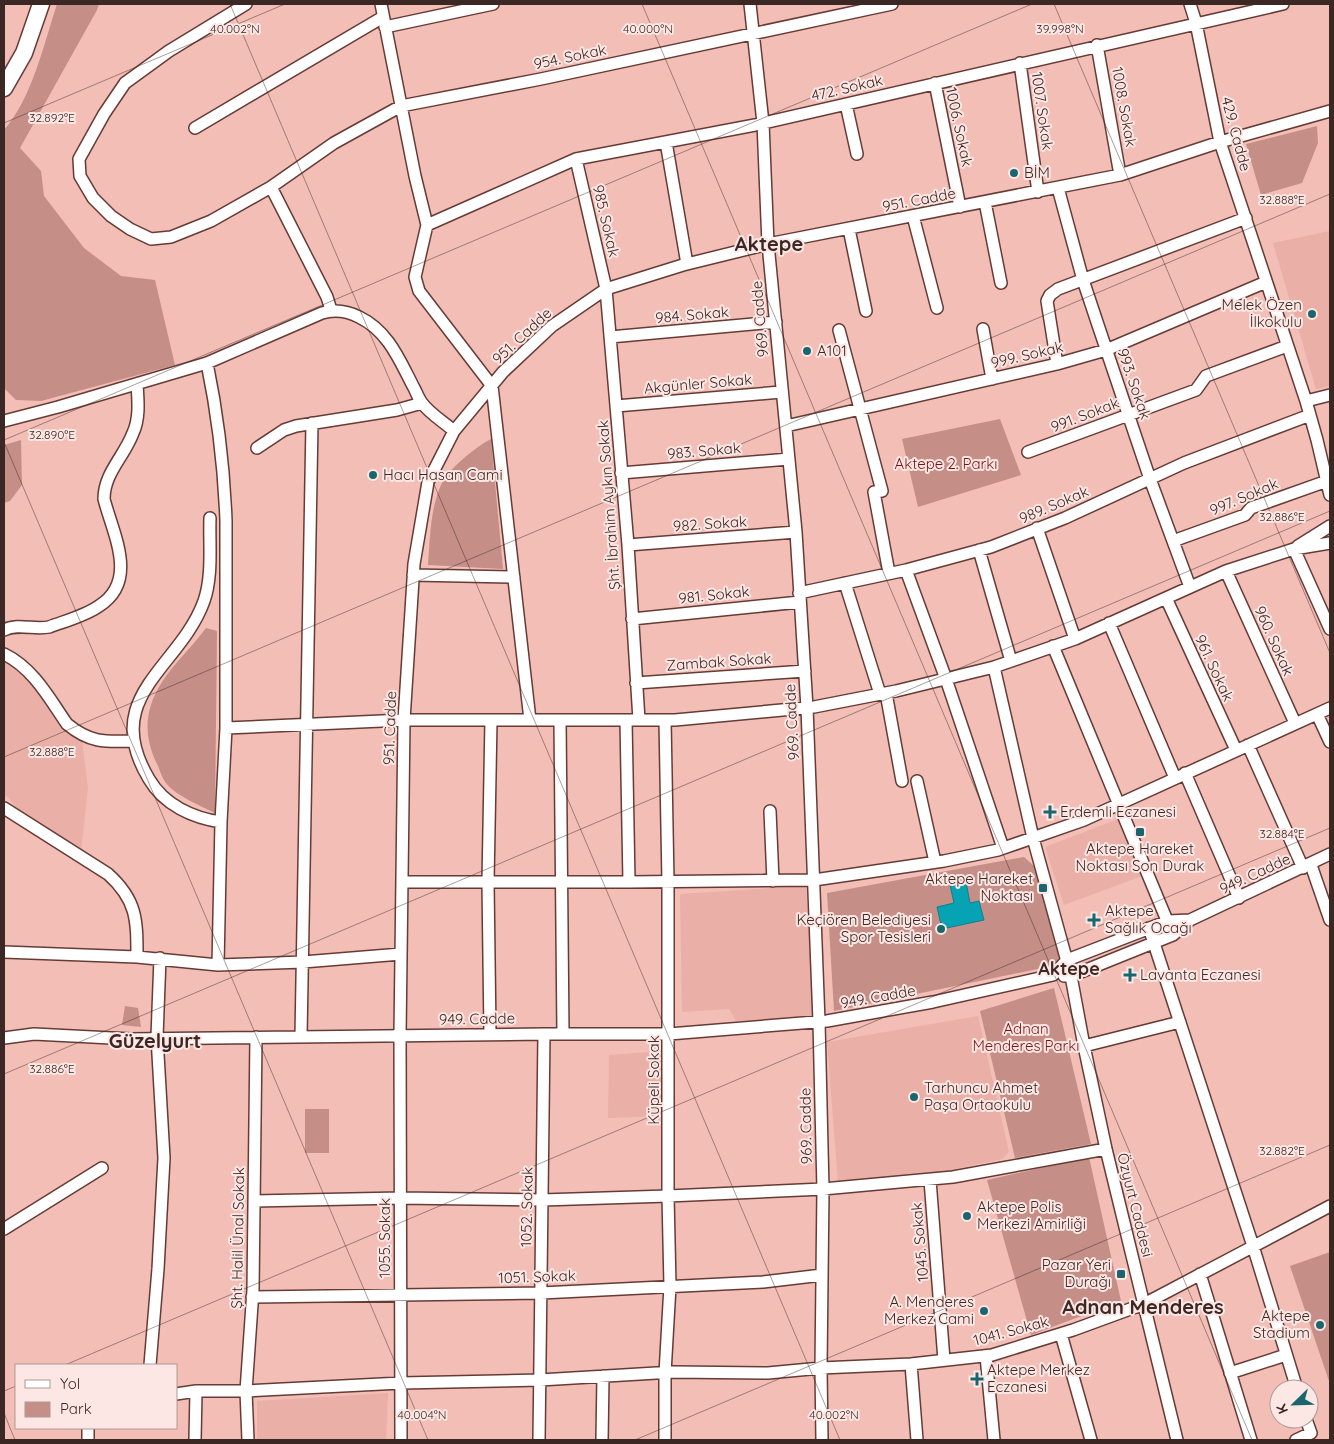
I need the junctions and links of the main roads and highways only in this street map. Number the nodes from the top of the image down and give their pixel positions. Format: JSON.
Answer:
{"nodes":[{"id":1,"x":41,"y":4,"type":"edge"},
{"id":2,"x":4,"y":88,"type":"edge"}],
"edges":[{"from":1,"to":2,"type":"highway"}]}
